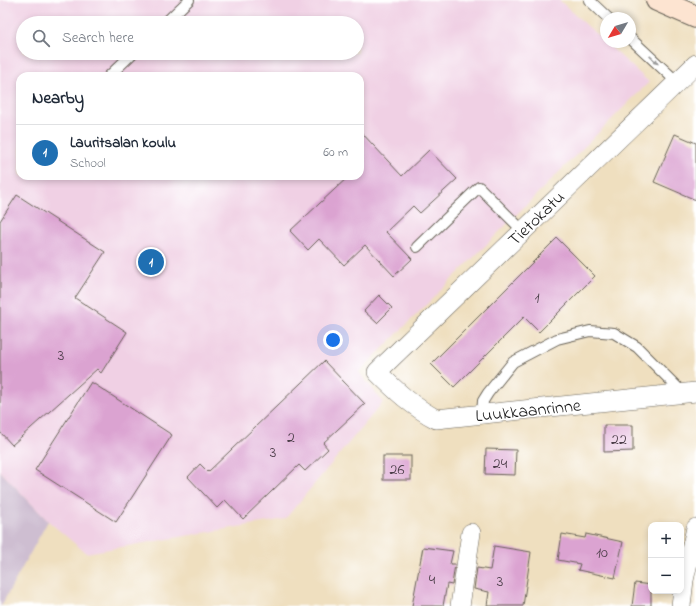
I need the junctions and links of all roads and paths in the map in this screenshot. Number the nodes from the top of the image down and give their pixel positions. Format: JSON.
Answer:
{"nodes":[{"id":1,"x":189,"y":0,"type":"edge"},
{"id":2,"x":589,"y":0,"type":"edge"},
{"id":3,"x":656,"y":0,"type":"edge"},
{"id":4,"x":602,"y":12,"type":"edge"},
{"id":5,"x":172,"y":16,"type":"edge"},
{"id":6,"x":696,"y":17,"type":"edge"},
{"id":7,"x":636,"y":44,"type":"edge"},
{"id":8,"x":126,"y":60,"type":"edge"},
{"id":9,"x":696,"y":64,"type":"edge"},
{"id":10,"x":113,"y":72,"type":"edge"},
{"id":11,"x":677,"y":82,"type":"junction"},
{"id":12,"x":523,"y":231,"type":"junction"},
{"id":13,"x":417,"y":247,"type":"dead end"},
{"id":14,"x":377,"y":372,"type":"joint"},
{"id":15,"x":690,"y":393,"type":"edge"},
{"id":16,"x":482,"y":414,"type":"junction"},
{"id":17,"x":696,"y":528,"type":"edge"},
{"id":18,"x":471,"y":533,"type":"dead end"},
{"id":19,"x":460,"y":606,"type":"edge"},
{"id":20,"x":681,"y":606,"type":"edge"}],
"edges":[{"from":1,"to":5,"type":"lane"},
{"from":2,"to":4,"type":"lane"},
{"from":3,"to":6,"type":"street"},
{"from":7,"to":11,"type":"lane","one_way":true},
{"from":8,"to":10,"type":"lane"},
{"from":9,"to":11,"type":"street","name":"Tietokatu"},
{"from":11,"to":12,"type":"street","name":"Tietokatu"},
{"from":12,"to":13,"type":"lane"},
{"from":12,"to":14,"type":"street","name":"Tietokatu"},
{"from":14,"to":16,"type":"street","name":"Luukkaanrinne"},
{"from":15,"to":16,"type":"street","name":"Luukkaanrinne"},
{"from":15,"to":16,"type":"lane"},
{"from":17,"to":20,"type":"street"},
{"from":18,"to":19,"type":"street"}]}
